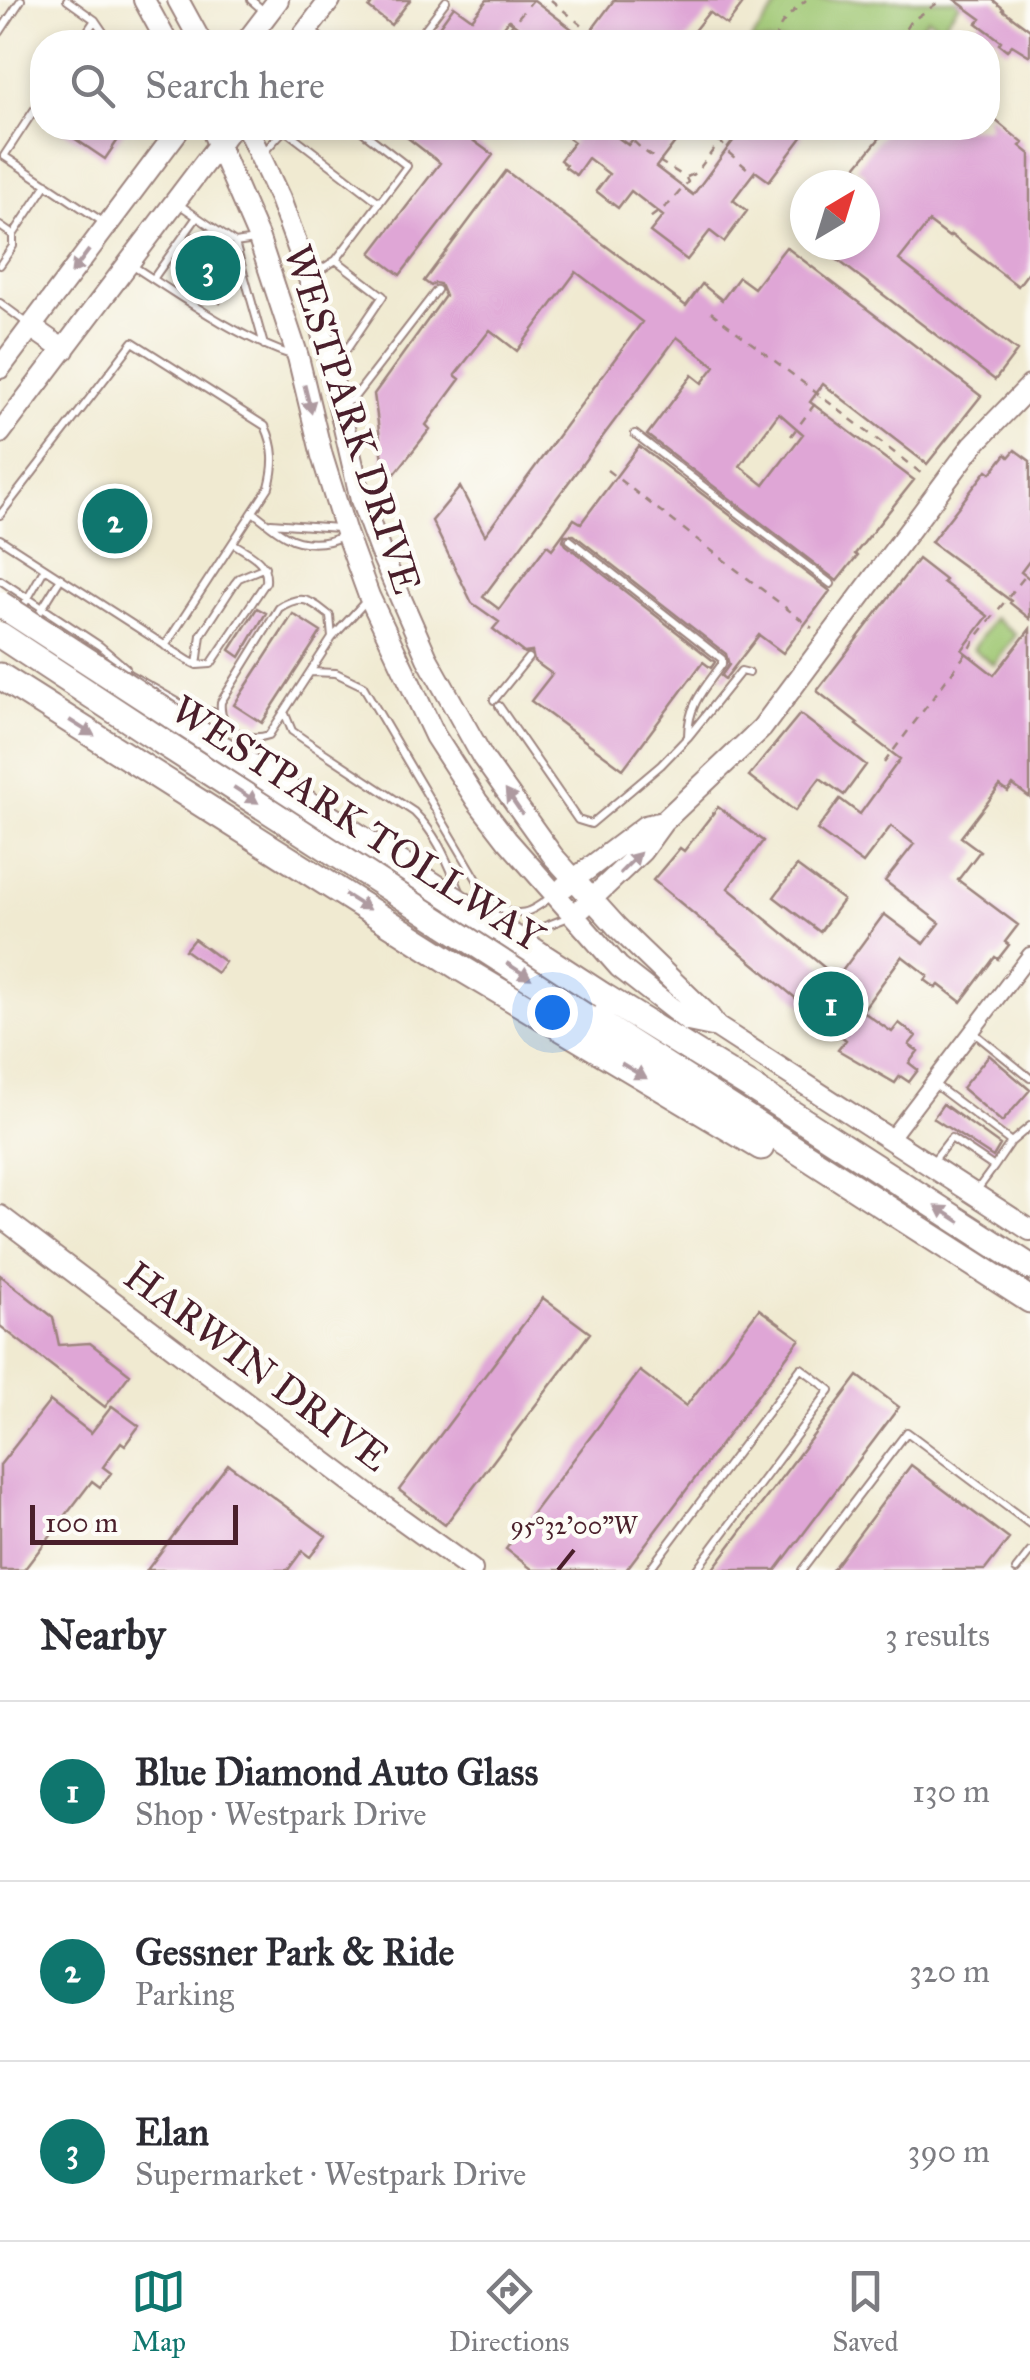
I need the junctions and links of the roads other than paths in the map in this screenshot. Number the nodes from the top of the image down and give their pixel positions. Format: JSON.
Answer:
{"nodes":[{"id":1,"x":22,"y":0,"type":"edge"},
{"id":2,"x":67,"y":0,"type":"edge"},
{"id":3,"x":144,"y":0,"type":"edge"},
{"id":4,"x":178,"y":0,"type":"edge"},
{"id":5,"x":251,"y":0,"type":"edge"},
{"id":6,"x":330,"y":0,"type":"edge"},
{"id":7,"x":446,"y":1,"type":"edge"},
{"id":8,"x":273,"y":7,"type":"edge"},
{"id":9,"x":95,"y":20,"type":"junction"},
{"id":10,"x":88,"y":30,"type":"edge"},
{"id":11,"x":102,"y":30,"type":"edge"},
{"id":12,"x":160,"y":30,"type":"edge"},
{"id":13,"x":194,"y":30,"type":"edge"},
{"id":14,"x":255,"y":30,"type":"edge"},
{"id":15,"x":308,"y":30,"type":"edge"},
{"id":16,"x":424,"y":30,"type":"edge"},
{"id":17,"x":0,"y":32,"type":"edge"},
{"id":18,"x":30,"y":115,"type":"edge"},
{"id":19,"x":165,"y":140,"type":"edge"},
{"id":20,"x":215,"y":140,"type":"edge"},
{"id":21,"x":223,"y":140,"type":"edge"},
{"id":22,"x":253,"y":140,"type":"edge"},
{"id":23,"x":275,"y":140,"type":"edge"},
{"id":24,"x":299,"y":140,"type":"edge"},
{"id":25,"x":373,"y":140,"type":"edge"},
{"id":26,"x":2,"y":155,"type":"edge"},
{"id":27,"x":260,"y":156,"type":"junction"},
{"id":28,"x":47,"y":184,"type":"junction"},
{"id":29,"x":174,"y":201,"type":"junction"},
{"id":30,"x":380,"y":202,"type":"junction"},
{"id":31,"x":197,"y":217,"type":"junction"},
{"id":32,"x":107,"y":225,"type":"junction"},
{"id":33,"x":0,"y":226,"type":"edge"},
{"id":34,"x":13,"y":236,"type":"junction"},
{"id":35,"x":260,"y":239,"type":"junction"},
{"id":36,"x":235,"y":243,"type":"junction"},
{"id":37,"x":336,"y":260,"type":"junction"},
{"id":38,"x":128,"y":263,"type":"junction"},
{"id":39,"x":0,"y":265,"type":"edge"},
{"id":40,"x":309,"y":278,"type":"junction"},
{"id":41,"x":152,"y":279,"type":"junction"},
{"id":42,"x":437,"y":290,"type":"dead end"},
{"id":43,"x":0,"y":303,"type":"edge"},
{"id":44,"x":31,"y":326,"type":"junction"},
{"id":45,"x":264,"y":345,"type":"junction"},
{"id":46,"x":64,"y":350,"type":"junction"},
{"id":47,"x":328,"y":356,"type":"junction"},
{"id":48,"x":298,"y":357,"type":"junction"},
{"id":49,"x":0,"y":368,"type":"edge"},
{"id":50,"x":1030,"y":386,"type":"edge"},
{"id":51,"x":340,"y":405,"type":"junction"},
{"id":52,"x":0,"y":433,"type":"edge"},
{"id":53,"x":635,"y":434,"type":"dead end"},
{"id":54,"x":252,"y":512,"type":"junction"},
{"id":55,"x":0,"y":516,"type":"edge"},
{"id":56,"x":270,"y":523,"type":"junction"},
{"id":57,"x":370,"y":526,"type":"junction"},
{"id":58,"x":346,"y":533,"type":"junction"},
{"id":59,"x":0,"y":539,"type":"edge"},
{"id":60,"x":570,"y":540,"type":"dead end"},
{"id":61,"x":233,"y":543,"type":"junction"},
{"id":62,"x":265,"y":567,"type":"junction"},
{"id":63,"x":45,"y":568,"type":"junction"},
{"id":64,"x":61,"y":578,"type":"junction"},
{"id":65,"x":0,"y":580,"type":"edge"},
{"id":66,"x":831,"y":584,"type":"dead end"},
{"id":67,"x":369,"y":596,"type":"junction"},
{"id":68,"x":28,"y":598,"type":"junction"},
{"id":69,"x":0,"y":604,"type":"edge"},
{"id":70,"x":43,"y":608,"type":"junction"},
{"id":71,"x":332,"y":638,"type":"junction"},
{"id":72,"x":10,"y":639,"type":"edge"},
{"id":73,"x":165,"y":646,"type":"junction"},
{"id":74,"x":0,"y":648,"type":"edge"},
{"id":75,"x":528,"y":658,"type":"dead end"},
{"id":76,"x":198,"y":665,"type":"junction"},
{"id":77,"x":5,"y":668,"type":"edge"},
{"id":78,"x":311,"y":672,"type":"junction"},
{"id":79,"x":749,"y":673,"type":"dead end"},
{"id":80,"x":134,"y":675,"type":"junction"},
{"id":81,"x":284,"y":712,"type":"junction"},
{"id":82,"x":220,"y":713,"type":"junction"},
{"id":83,"x":464,"y":724,"type":"junction"},
{"id":84,"x":434,"y":736,"type":"junction"},
{"id":85,"x":688,"y":737,"type":"junction"},
{"id":86,"x":663,"y":822,"type":"junction"},
{"id":87,"x":572,"y":880,"type":"junction"},
{"id":88,"x":554,"y":894,"type":"junction"},
{"id":89,"x":592,"y":901,"type":"junction"},
{"id":90,"x":572,"y":915,"type":"junction"},
{"id":91,"x":1030,"y":956,"type":"edge"},
{"id":92,"x":717,"y":1028,"type":"junction"},
{"id":93,"x":972,"y":1031,"type":"junction"},
{"id":94,"x":1030,"y":1078,"type":"edge"},
{"id":95,"x":932,"y":1083,"type":"junction"},
{"id":96,"x":1030,"y":1126,"type":"edge"},
{"id":97,"x":890,"y":1139,"type":"junction"},
{"id":98,"x":1010,"y":1142,"type":"junction"},
{"id":99,"x":931,"y":1165,"type":"junction"},
{"id":100,"x":994,"y":1167,"type":"junction"},
{"id":101,"x":974,"y":1194,"type":"junction"},
{"id":102,"x":878,"y":1202,"type":"junction"},
{"id":103,"x":0,"y":1216,"type":"edge"},
{"id":104,"x":1030,"y":1230,"type":"edge"},
{"id":105,"x":1030,"y":1267,"type":"edge"},
{"id":106,"x":1030,"y":1300,"type":"edge"},
{"id":107,"x":1030,"y":1524,"type":"edge"},
{"id":108,"x":1030,"y":1552,"type":"edge"},
{"id":109,"x":472,"y":1570,"type":"edge"},
{"id":110,"x":649,"y":1570,"type":"edge"},
{"id":111,"x":696,"y":1570,"type":"edge"},
{"id":112,"x":802,"y":1570,"type":"edge"},
{"id":113,"x":1016,"y":1570,"type":"edge"}],
"edges":[{"from":1,"to":17,"type":"lane"},
{"from":2,"to":9,"type":"lane"},
{"from":3,"to":12,"type":"main road"},
{"from":4,"to":13,"type":"main road"},
{"from":5,"to":8,"type":"lane"},
{"from":6,"to":15,"type":"main road"},
{"from":7,"to":16,"type":"lane"},
{"from":8,"to":14,"type":"main road"},
{"from":9,"to":10,"type":"lane"},
{"from":9,"to":11,"type":"lane"},
{"from":18,"to":26,"type":"lane"},
{"from":19,"to":32,"type":"main road"},
{"from":20,"to":29,"type":"main road"},
{"from":21,"to":35,"type":"main road","name":"WESTPARK DRIVE"},
{"from":22,"to":27,"type":"main road","name":"WESTPARK DRIVE"},
{"from":23,"to":27,"type":"lane"},
{"from":24,"to":30,"type":"lane"},
{"from":25,"to":30,"type":"lane"},
{"from":26,"to":28,"type":"lane"},
{"from":27,"to":40,"type":"main road","name":"WESTPARK DRIVE"},
{"from":28,"to":32,"type":"lane"},
{"from":28,"to":34,"type":"lane"},
{"from":29,"to":31,"type":"lane"},
{"from":29,"to":38,"type":"main road"},
{"from":30,"to":37,"type":"lane"},
{"from":31,"to":36,"type":"lane"},
{"from":31,"to":41,"type":"lane"},
{"from":32,"to":44,"type":"main road","one_way":true},
{"from":33,"to":34,"type":"lane"},
{"from":34,"to":39,"type":"lane"},
{"from":35,"to":36,"type":"lane"},
{"from":35,"to":48,"type":"main road","name":"WESTPARK DRIVE"},
{"from":36,"to":45,"type":"lane"},
{"from":37,"to":40,"type":"lane"},
{"from":37,"to":47,"type":"lane"},
{"from":38,"to":41,"type":"lane"},
{"from":38,"to":46,"type":"main road"},
{"from":40,"to":47,"type":"main road","name":"WESTPARK DRIVE"},
{"from":41,"to":45,"type":"lane"},
{"from":42,"to":51,"type":"lane"},
{"from":43,"to":44,"type":"lane"},
{"from":44,"to":46,"type":"main road"},
{"from":44,"to":49,"type":"main road"},
{"from":45,"to":48,"type":"lane"},
{"from":46,"to":52,"type":"main road"},
{"from":47,"to":48,"type":"lane"},
{"from":47,"to":51,"type":"main road","name":"WESTPARK DRIVE"},
{"from":48,"to":58,"type":"main road","name":"WESTPARK DRIVE","one_way":true},
{"from":50,"to":86,"type":"main road"},
{"from":51,"to":57,"type":"main road","name":"WESTPARK DRIVE"},
{"from":53,"to":66,"type":"lane"},
{"from":54,"to":55,"type":"lane"},
{"from":54,"to":56,"type":"lane"},
{"from":54,"to":61,"type":"lane"},
{"from":56,"to":58,"type":"lane"},
{"from":56,"to":58,"type":"lane"},
{"from":57,"to":58,"type":"main road"},
{"from":57,"to":83,"type":"main road","name":"WESTPARK DRIVE"},
{"from":58,"to":67,"type":"main road","name":"WESTPARK DRIVE"},
{"from":59,"to":63,"type":"lane"},
{"from":60,"to":85,"type":"lane"},
{"from":61,"to":62,"type":"lane"},
{"from":61,"to":73,"type":"lane"},
{"from":62,"to":76,"type":"lane"},
{"from":62,"to":76,"type":"lane"},
{"from":63,"to":64,"type":"lane"},
{"from":63,"to":68,"type":"lane"},
{"from":64,"to":70,"type":"lane"},
{"from":64,"to":73,"type":"lane"},
{"from":65,"to":68,"type":"lane"},
{"from":67,"to":71,"type":"lane"},
{"from":67,"to":84,"type":"main road","name":"WESTPARK DRIVE"},
{"from":68,"to":70,"type":"lane"},
{"from":68,"to":74,"type":"lane"},
{"from":105,"to":69,"type":"highway","name":"WESTPARK TOLLWAY","one_way":true,"bridge":true},
{"from":70,"to":80,"type":"lane"},
{"from":70,"to":80,"type":"lane"},
{"from":71,"to":78,"type":"lane"},
{"from":71,"to":82,"type":"lane"},
{"from":72,"to":77,"type":"lane"},
{"from":72,"to":102,"type":"highway","name":"WESTPARK TOLLWAY","one_way":true,"bridge":true},
{"from":73,"to":76,"type":"lane"},
{"from":75,"to":85,"type":"lane"},
{"from":77,"to":102,"type":"highway","one_way":true},
{"from":78,"to":81,"type":"lane"},
{"from":78,"to":88,"type":"lane"},
{"from":79,"to":85,"type":"lane"},
{"from":80,"to":82,"type":"lane"},
{"from":81,"to":82,"type":"lane"},
{"from":81,"to":90,"type":"lane"},
{"from":83,"to":84,"type":"main road"},
{"from":87,"to":83,"type":"main road","name":"WESTPARK DRIVE","one_way":true},
{"from":84,"to":88,"type":"main road","name":"WESTPARK DRIVE"},
{"from":86,"to":87,"type":"main road"},
{"from":89,"to":86,"type":"main road","one_way":true},
{"from":87,"to":88,"type":"main road"},
{"from":87,"to":89,"type":"main road","name":"WESTPARK DRIVE"},
{"from":88,"to":90,"type":"main road","name":"WESTPARK DRIVE"},
{"from":89,"to":90,"type":"main road"},
{"from":89,"to":92,"type":"main road","name":"WESTPARK DRIVE"},
{"from":90,"to":92,"type":"main road","name":"WESTPARK DRIVE"},
{"from":91,"to":93,"type":"street"},
{"from":92,"to":97,"type":"main road","name":"WESTPARK DRIVE"},
{"from":93,"to":94,"type":"lane"},
{"from":93,"to":95,"type":"street"},
{"from":95,"to":97,"type":"street"},
{"from":95,"to":98,"type":"lane"},
{"from":96,"to":98,"type":"lane"},
{"from":97,"to":99,"type":"main road","name":"WESTPARK DRIVE"},
{"from":98,"to":100,"type":"lane"},
{"from":99,"to":100,"type":"lane"},
{"from":99,"to":101,"type":"main road","name":"WESTPARK DRIVE"},
{"from":100,"to":101,"type":"lane"},
{"from":101,"to":104,"type":"main road","name":"WESTPARK DRIVE"},
{"from":102,"to":106,"type":"highway","name":"WESTPARK TOLLWAY"},
{"from":103,"to":109,"type":"main road","name":"HARWIN DRIVE"},
{"from":107,"to":112,"type":"lane"},
{"from":108,"to":113,"type":"lane"},
{"from":110,"to":111,"type":"lane"}]}
